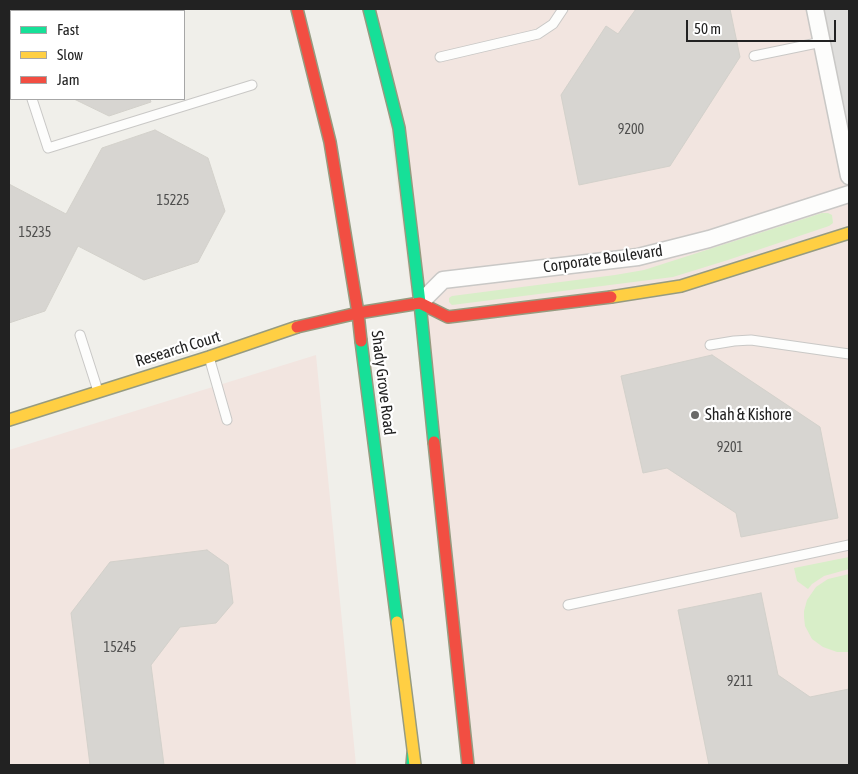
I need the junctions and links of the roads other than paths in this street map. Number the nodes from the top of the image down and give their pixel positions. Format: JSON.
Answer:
{"nodes":[{"id":1,"x":297,"y":9,"type":"edge"},
{"id":2,"x":369,"y":9,"type":"edge"},
{"id":3,"x":563,"y":9,"type":"edge"},
{"id":4,"x":815,"y":9,"type":"edge"},
{"id":5,"x":822,"y":42,"type":"junction"},
{"id":6,"x":440,"y":56,"type":"dead end"},
{"id":7,"x":754,"y":56,"type":"dead end"},
{"id":8,"x":252,"y":85,"type":"dead end"},
{"id":9,"x":32,"y":100,"type":"edge"},
{"id":10,"x":849,"y":176,"type":"edge"},
{"id":11,"x":849,"y":194,"type":"edge"},
{"id":12,"x":849,"y":233,"type":"edge"},
{"id":13,"x":420,"y":304,"type":"junction"},
{"id":14,"x":358,"y":313,"type":"junction"},
{"id":15,"x":80,"y":335,"type":"dead end"},
{"id":16,"x":710,"y":345,"type":"dead end"},
{"id":17,"x":849,"y":354,"type":"edge"},
{"id":18,"x":209,"y":357,"type":"junction"},
{"id":19,"x":98,"y":391,"type":"junction"},
{"id":20,"x":9,"y":420,"type":"edge"},
{"id":21,"x":227,"y":420,"type":"dead end"},
{"id":22,"x":849,"y":545,"type":"edge"},
{"id":23,"x":568,"y":605,"type":"dead end"},
{"id":24,"x":413,"y":761,"type":"edge"},
{"id":25,"x":468,"y":765,"type":"edge"}],
"edges":[{"from":1,"to":14,"type":"main road","name":"Shady Grove Road"},
{"from":2,"to":13,"type":"main road"},
{"from":3,"to":6,"type":"lane"},
{"from":4,"to":5,"type":"street"},
{"from":5,"to":7,"type":"lane"},
{"from":5,"to":10,"type":"street"},
{"from":8,"to":9,"type":"lane"},
{"from":11,"to":13,"type":"street","name":"Corporate Boulevard"},
{"from":12,"to":13,"type":"main road"},
{"from":13,"to":14,"type":"main road"},
{"from":13,"to":25,"type":"main road"},
{"from":14,"to":18,"type":"main road","name":"Research Court"},
{"from":14,"to":24,"type":"main road","name":"Shady Grove Road"},
{"from":15,"to":19,"type":"lane"},
{"from":16,"to":17,"type":"lane"},
{"from":18,"to":19,"type":"main road","name":"Research Court"},
{"from":18,"to":21,"type":"lane"},
{"from":19,"to":20,"type":"main road","name":"Research Court"},
{"from":22,"to":23,"type":"lane"}]}
